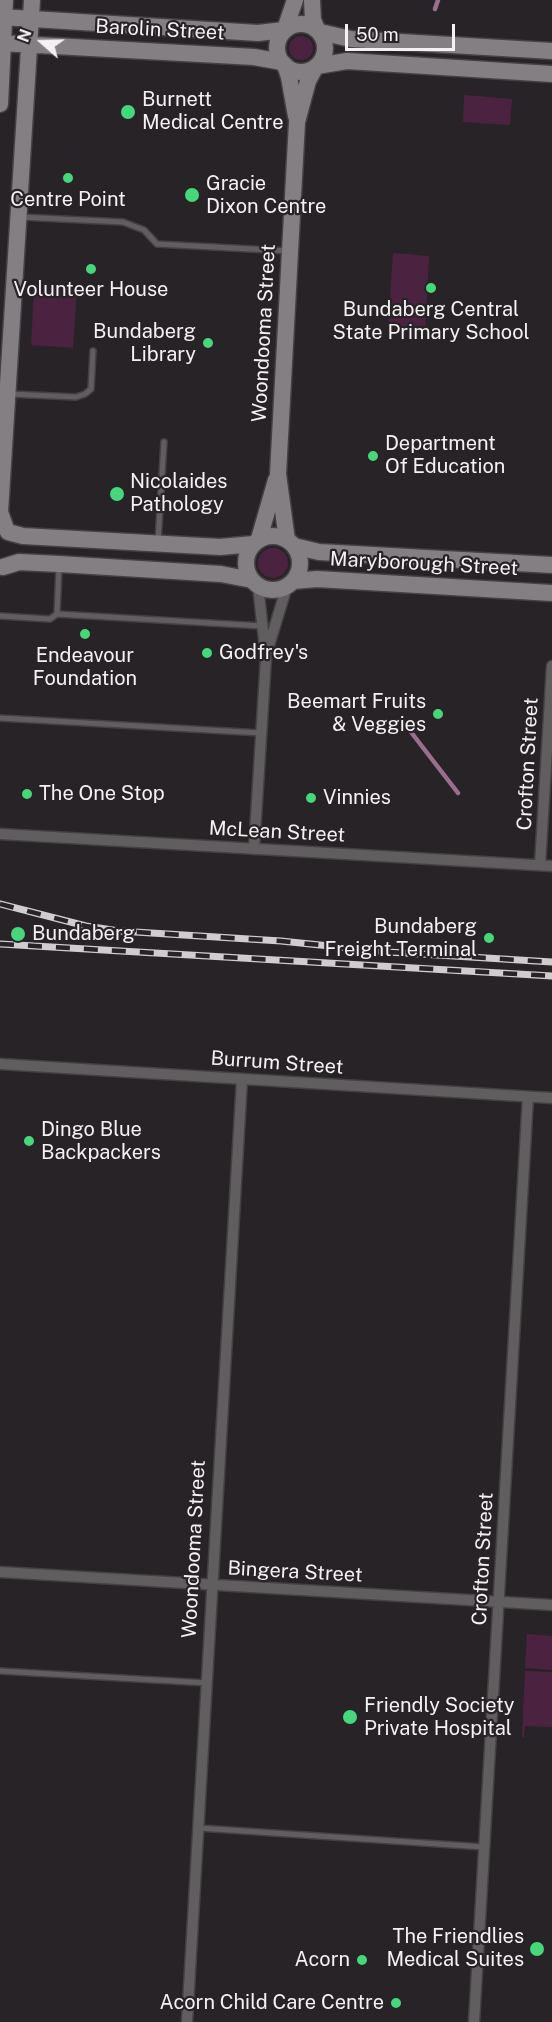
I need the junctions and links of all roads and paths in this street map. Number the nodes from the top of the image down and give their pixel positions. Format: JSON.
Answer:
{"nodes":[{"id":1,"x":5,"y":0,"type":"edge"},
{"id":2,"x":32,"y":0,"type":"edge"},
{"id":3,"x":295,"y":0,"type":"edge"},
{"id":4,"x":312,"y":0,"type":"edge"},
{"id":5,"x":2,"y":17,"type":"edge"},
{"id":6,"x":30,"y":19,"type":"junction"},
{"id":7,"x":285,"y":30,"type":"junction"},
{"id":8,"x":319,"y":31,"type":"junction"},
{"id":9,"x":2,"y":43,"type":"edge"},
{"id":10,"x":29,"y":45,"type":"junction"},
{"id":11,"x":552,"y":51,"type":"edge"},
{"id":12,"x":283,"y":64,"type":"junction"},
{"id":13,"x":316,"y":67,"type":"junction"},
{"id":14,"x":551,"y":74,"type":"edge"},
{"id":15,"x":0,"y":104,"type":"edge"},
{"id":16,"x":297,"y":122,"type":"junction"},
{"id":17,"x":18,"y":217,"type":"junction"},
{"id":18,"x":8,"y":240,"type":"edge"},
{"id":19,"x":290,"y":251,"type":"junction"},
{"id":20,"x":93,"y":351,"type":"dead end"},
{"id":21,"x":7,"y":394,"type":"junction"},
{"id":22,"x":164,"y":442,"type":"dead end"},
{"id":23,"x":1,"y":468,"type":"edge"},
{"id":24,"x":278,"y":474,"type":"junction"},
{"id":25,"x":5,"y":528,"type":"edge"},
{"id":26,"x":256,"y":542,"type":"junction"},
{"id":27,"x":158,"y":543,"type":"junction"},
{"id":28,"x":291,"y":543,"type":"junction"},
{"id":29,"x":59,"y":564,"type":"junction"},
{"id":30,"x":552,"y":565,"type":"edge"},
{"id":31,"x":1,"y":569,"type":"edge"},
{"id":32,"x":255,"y":583,"type":"junction"},
{"id":33,"x":290,"y":583,"type":"junction"},
{"id":34,"x":552,"y":593,"type":"edge"},
{"id":35,"x":57,"y":614,"type":"junction"},
{"id":36,"x":0,"y":616,"type":"edge"},
{"id":37,"x":262,"y":626,"type":"junction"},
{"id":38,"x":266,"y":658,"type":"junction"},
{"id":39,"x":552,"y":666,"type":"edge"},
{"id":40,"x":0,"y":718,"type":"edge"},
{"id":41,"x":261,"y":733,"type":"junction"},
{"id":42,"x":0,"y":834,"type":"edge"},
{"id":43,"x":254,"y":849,"type":"junction"},
{"id":44,"x":540,"y":865,"type":"junction"},
{"id":45,"x":552,"y":866,"type":"edge"},
{"id":46,"x":0,"y":1064,"type":"edge"},
{"id":47,"x":242,"y":1079,"type":"junction"},
{"id":48,"x":528,"y":1097,"type":"junction"},
{"id":49,"x":552,"y":1098,"type":"edge"},
{"id":50,"x":0,"y":1572,"type":"edge"},
{"id":51,"x":213,"y":1585,"type":"junction"},
{"id":52,"x":499,"y":1602,"type":"junction"},
{"id":53,"x":552,"y":1605,"type":"edge"},
{"id":54,"x":0,"y":1671,"type":"edge"},
{"id":55,"x":207,"y":1683,"type":"junction"},
{"id":56,"x":199,"y":1828,"type":"junction"},
{"id":57,"x":484,"y":1847,"type":"junction"},
{"id":58,"x":187,"y":2022,"type":"edge"},
{"id":59,"x":474,"y":2022,"type":"edge"}],
"edges":[{"from":1,"to":5,"type":"street"},
{"from":2,"to":6,"type":"street"},
{"from":3,"to":7,"type":"street"},
{"from":4,"to":8,"type":"street"},
{"from":5,"to":6,"type":"street","name":"Barolin Street"},
{"from":5,"to":9,"type":"street"},
{"from":6,"to":7,"type":"street","name":"Barolin Street"},
{"from":6,"to":10,"type":"street"},
{"from":7,"to":8,"type":"street"},
{"from":7,"to":12,"type":"street"},
{"from":8,"to":11,"type":"street"},
{"from":8,"to":13,"type":"street"},
{"from":9,"to":10,"type":"street","name":"Barolin Street"},
{"from":9,"to":15,"type":"street"},
{"from":10,"to":12,"type":"street","name":"Barolin Street"},
{"from":10,"to":17,"type":"street"},
{"from":12,"to":13,"type":"street"},
{"from":12,"to":16,"type":"street","name":"Woondooma Street"},
{"from":13,"to":14,"type":"street"},
{"from":13,"to":16,"type":"street","name":"Woondooma Street"},
{"from":16,"to":19,"type":"street","name":"Woondooma Street"},
{"from":17,"to":18,"type":"street"},
{"from":17,"to":19,"type":"lane"},
{"from":18,"to":21,"type":"street"},
{"from":19,"to":24,"type":"street","name":"Woondooma Street"},
{"from":20,"to":21,"type":"lane"},
{"from":21,"to":23,"type":"street"},
{"from":22,"to":27,"type":"lane"},
{"from":23,"to":25,"type":"street"},
{"from":24,"to":26,"type":"street","name":"Woondooma Street"},
{"from":24,"to":28,"type":"street","name":"Woondooma Street"},
{"from":25,"to":27,"type":"street"},
{"from":25,"to":31,"type":"street"},
{"from":26,"to":27,"type":"street"},
{"from":26,"to":28,"type":"street"},
{"from":26,"to":32,"type":"street"},
{"from":28,"to":30,"type":"street","name":"Maryborough Street"},
{"from":28,"to":33,"type":"street"},
{"from":29,"to":31,"type":"street"},
{"from":29,"to":32,"type":"street"},
{"from":29,"to":35,"type":"lane"},
{"from":32,"to":33,"type":"street"},
{"from":32,"to":37,"type":"street"},
{"from":33,"to":34,"type":"street","name":"Maryborough Street"},
{"from":33,"to":38,"type":"street"},
{"from":35,"to":36,"type":"lane"},
{"from":35,"to":37,"type":"lane"},
{"from":37,"to":38,"type":"street"},
{"from":38,"to":41,"type":"street"},
{"from":39,"to":44,"type":"street","name":"Crofton Street"},
{"from":40,"to":41,"type":"lane"},
{"from":41,"to":43,"type":"street"},
{"from":42,"to":43,"type":"street","name":"McLean Street"},
{"from":43,"to":44,"type":"street","name":"McLean Street"},
{"from":44,"to":45,"type":"street","name":"McLean Street"},
{"from":46,"to":47,"type":"street","name":"Burrum Street"},
{"from":47,"to":48,"type":"street","name":"Burrum Street"},
{"from":47,"to":51,"type":"street","name":"Woondooma Street"},
{"from":48,"to":49,"type":"street","name":"Burrum Street"},
{"from":48,"to":52,"type":"street","name":"Crofton Street"},
{"from":50,"to":51,"type":"street","name":"Bingera Street"},
{"from":51,"to":52,"type":"street","name":"Bingera Street"},
{"from":51,"to":55,"type":"street","name":"Woondooma Street"},
{"from":52,"to":53,"type":"street","name":"Bingera Street"},
{"from":52,"to":57,"type":"street","name":"Crofton Street"},
{"from":54,"to":55,"type":"lane"},
{"from":55,"to":56,"type":"street","name":"Woondooma Street"},
{"from":56,"to":57,"type":"lane"},
{"from":56,"to":58,"type":"street","name":"Woondooma Street"},
{"from":57,"to":59,"type":"street","name":"Crofton Street"}]}
